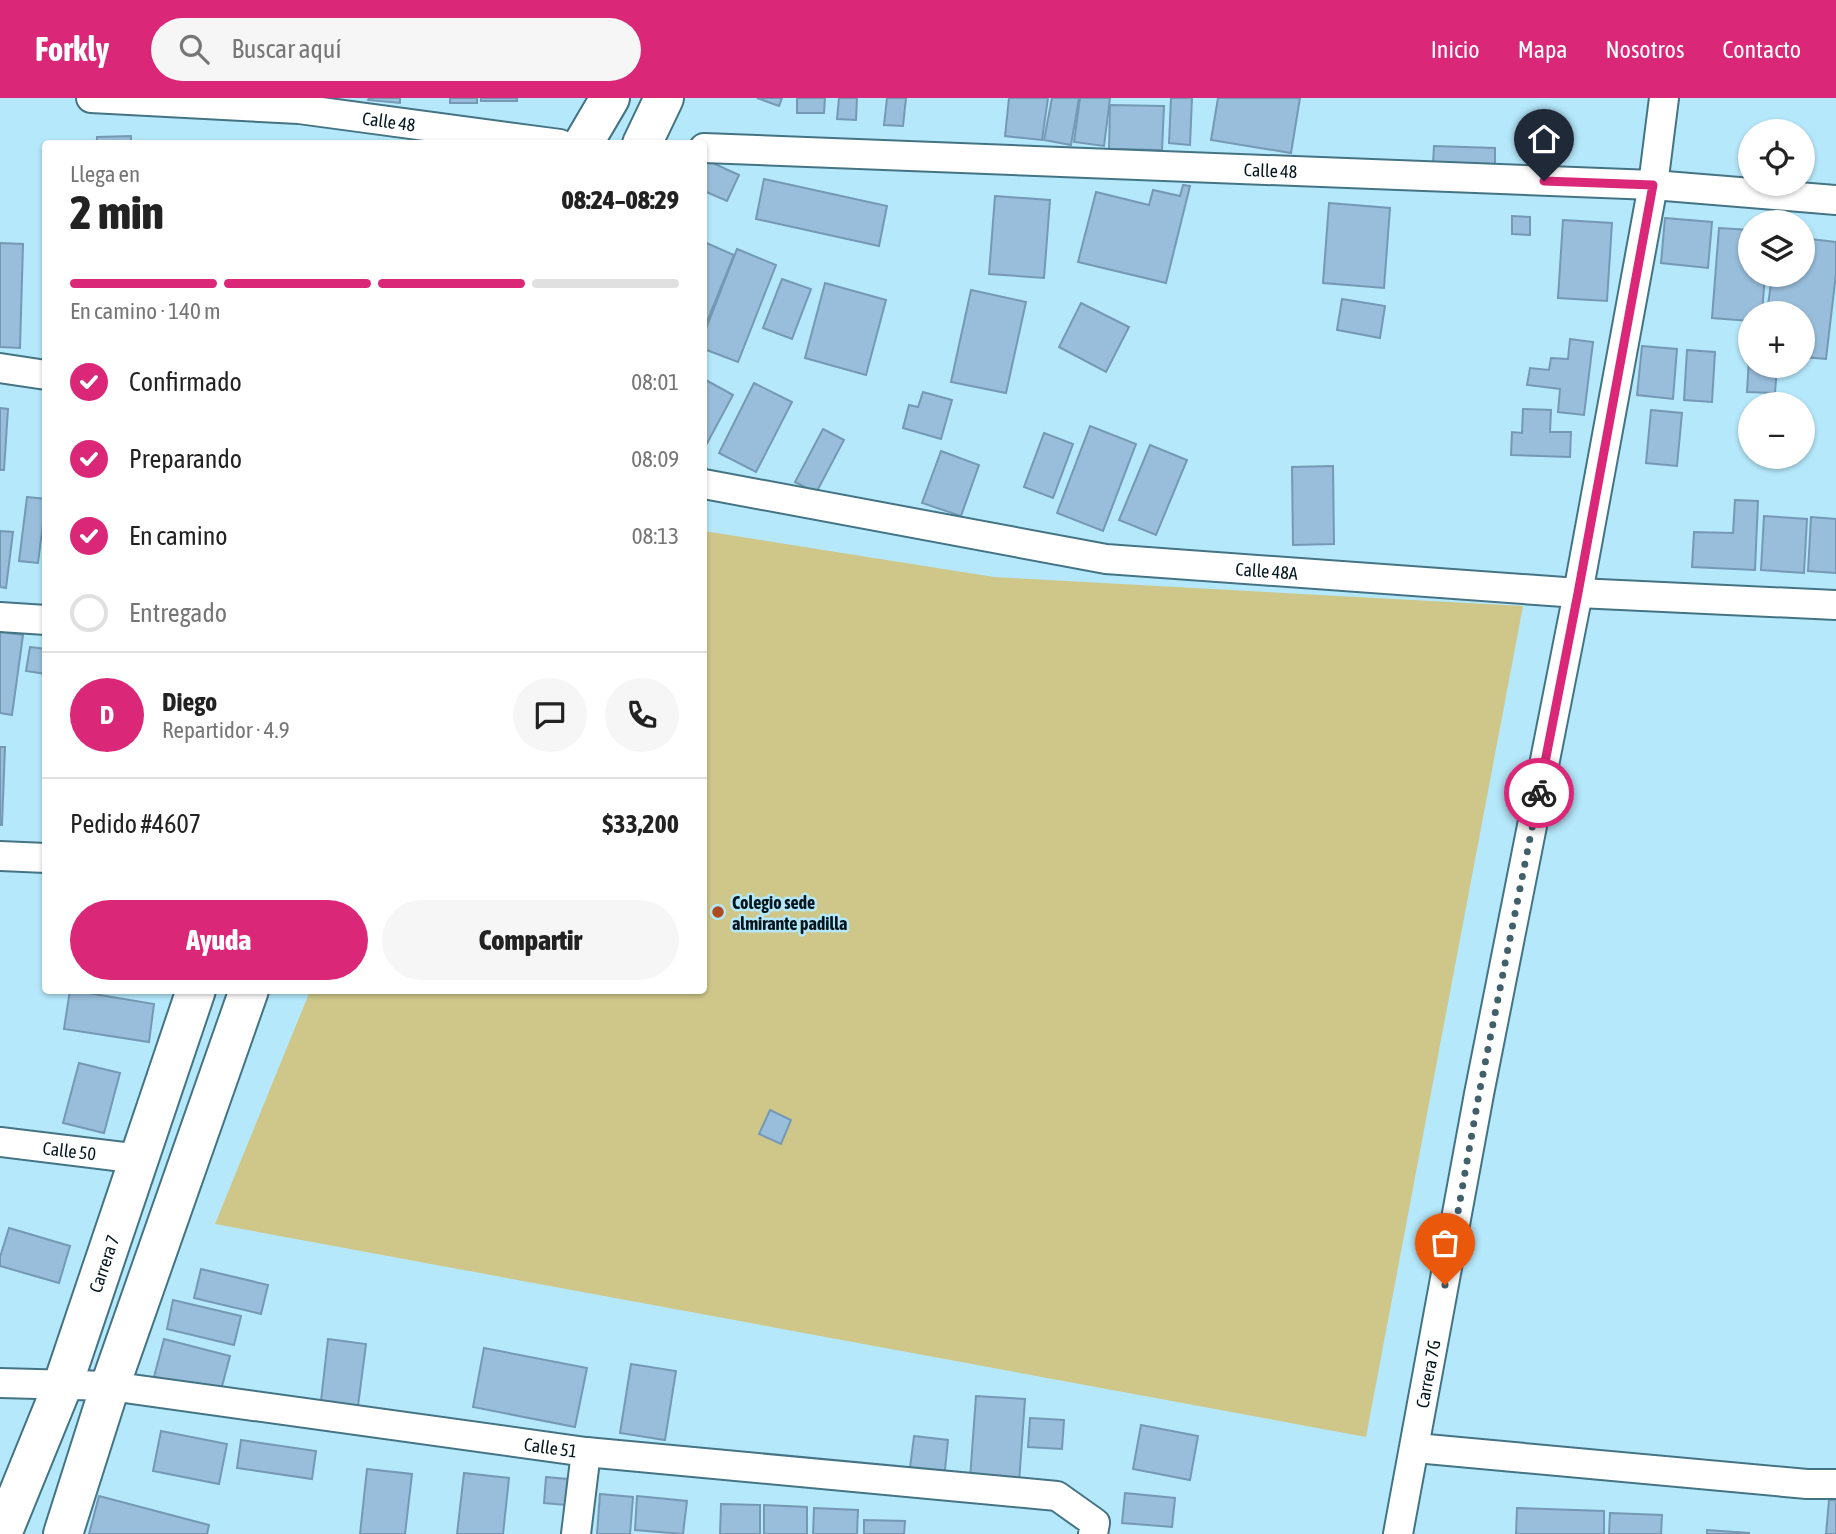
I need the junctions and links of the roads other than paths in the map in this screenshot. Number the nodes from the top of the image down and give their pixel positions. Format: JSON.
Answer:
{"nodes":[{"id":1,"x":91,"y":98,"type":"edge"},
{"id":2,"x":610,"y":98,"type":"edge"},
{"id":3,"x":664,"y":98,"type":"edge"},
{"id":4,"x":1664,"y":98,"type":"edge"},
{"id":5,"x":299,"y":103,"type":"edge"},
{"id":6,"x":535,"y":140,"type":"edge"},
{"id":7,"x":585,"y":140,"type":"edge"},
{"id":8,"x":644,"y":140,"type":"edge"},
{"id":9,"x":707,"y":148,"type":"edge"},
{"id":10,"x":1653,"y":185,"type":"junction"},
{"id":11,"x":1836,"y":200,"type":"edge"},
{"id":12,"x":0,"y":368,"type":"edge"},
{"id":13,"x":42,"y":374,"type":"edge"},
{"id":14,"x":707,"y":485,"type":"edge"},
{"id":15,"x":1578,"y":593,"type":"junction"},
{"id":16,"x":1836,"y":605,"type":"edge"},
{"id":17,"x":0,"y":617,"type":"edge"},
{"id":18,"x":42,"y":620,"type":"edge"},
{"id":19,"x":0,"y":856,"type":"edge"},
{"id":20,"x":42,"y":858,"type":"edge"},
{"id":21,"x":195,"y":994,"type":"edge"},
{"id":22,"x":248,"y":994,"type":"edge"},
{"id":23,"x":0,"y":1142,"type":"edge"},
{"id":24,"x":140,"y":1158,"type":"junction"},
{"id":25,"x":0,"y":1383,"type":"edge"},
{"id":26,"x":63,"y":1384,"type":"junction"},
{"id":27,"x":110,"y":1385,"type":"junction"},
{"id":28,"x":1416,"y":1448,"type":"junction"},
{"id":29,"x":586,"y":1452,"type":"junction"},
{"id":30,"x":1836,"y":1484,"type":"edge"},
{"id":31,"x":1094,"y":1528,"type":"edge"},
{"id":32,"x":2,"y":1534,"type":"edge"},
{"id":33,"x":63,"y":1534,"type":"edge"},
{"id":34,"x":576,"y":1534,"type":"edge"},
{"id":35,"x":1398,"y":1534,"type":"edge"}],
"edges":[{"from":1,"to":5,"type":"street","name":"Calle 48"},
{"from":2,"to":7,"type":"street"},
{"from":3,"to":8,"type":"street"},
{"from":4,"to":10,"type":"street","name":"Carrera 7G"},
{"from":5,"to":6,"type":"street","name":"Calle 48"},
{"from":9,"to":10,"type":"street","name":"Calle 48"},
{"from":10,"to":11,"type":"street","name":"Calle 48"},
{"from":10,"to":15,"type":"street","name":"Carrera 7G"},
{"from":12,"to":13,"type":"street"},
{"from":14,"to":15,"type":"street","name":"Calle 48A"},
{"from":15,"to":16,"type":"street","name":"Calle 48A"},
{"from":15,"to":28,"type":"street","name":"Carrera 7G"},
{"from":17,"to":18,"type":"street"},
{"from":19,"to":20,"type":"street"},
{"from":21,"to":24,"type":"street","name":"Carrera 7"},
{"from":22,"to":27,"type":"street"},
{"from":23,"to":24,"type":"street","name":"Calle 50"},
{"from":24,"to":26,"type":"street","name":"Carrera 7"},
{"from":25,"to":26,"type":"street","name":"Calle 51"},
{"from":26,"to":27,"type":"street","name":"Calle 51"},
{"from":26,"to":32,"type":"street","name":"Carrera 7"},
{"from":27,"to":29,"type":"street","name":"Calle 51"},
{"from":27,"to":33,"type":"street"},
{"from":28,"to":30,"type":"street"},
{"from":28,"to":35,"type":"street","name":"Carrera 7G"},
{"from":29,"to":31,"type":"street","name":"Calle 51"},
{"from":29,"to":34,"type":"street"}]}
